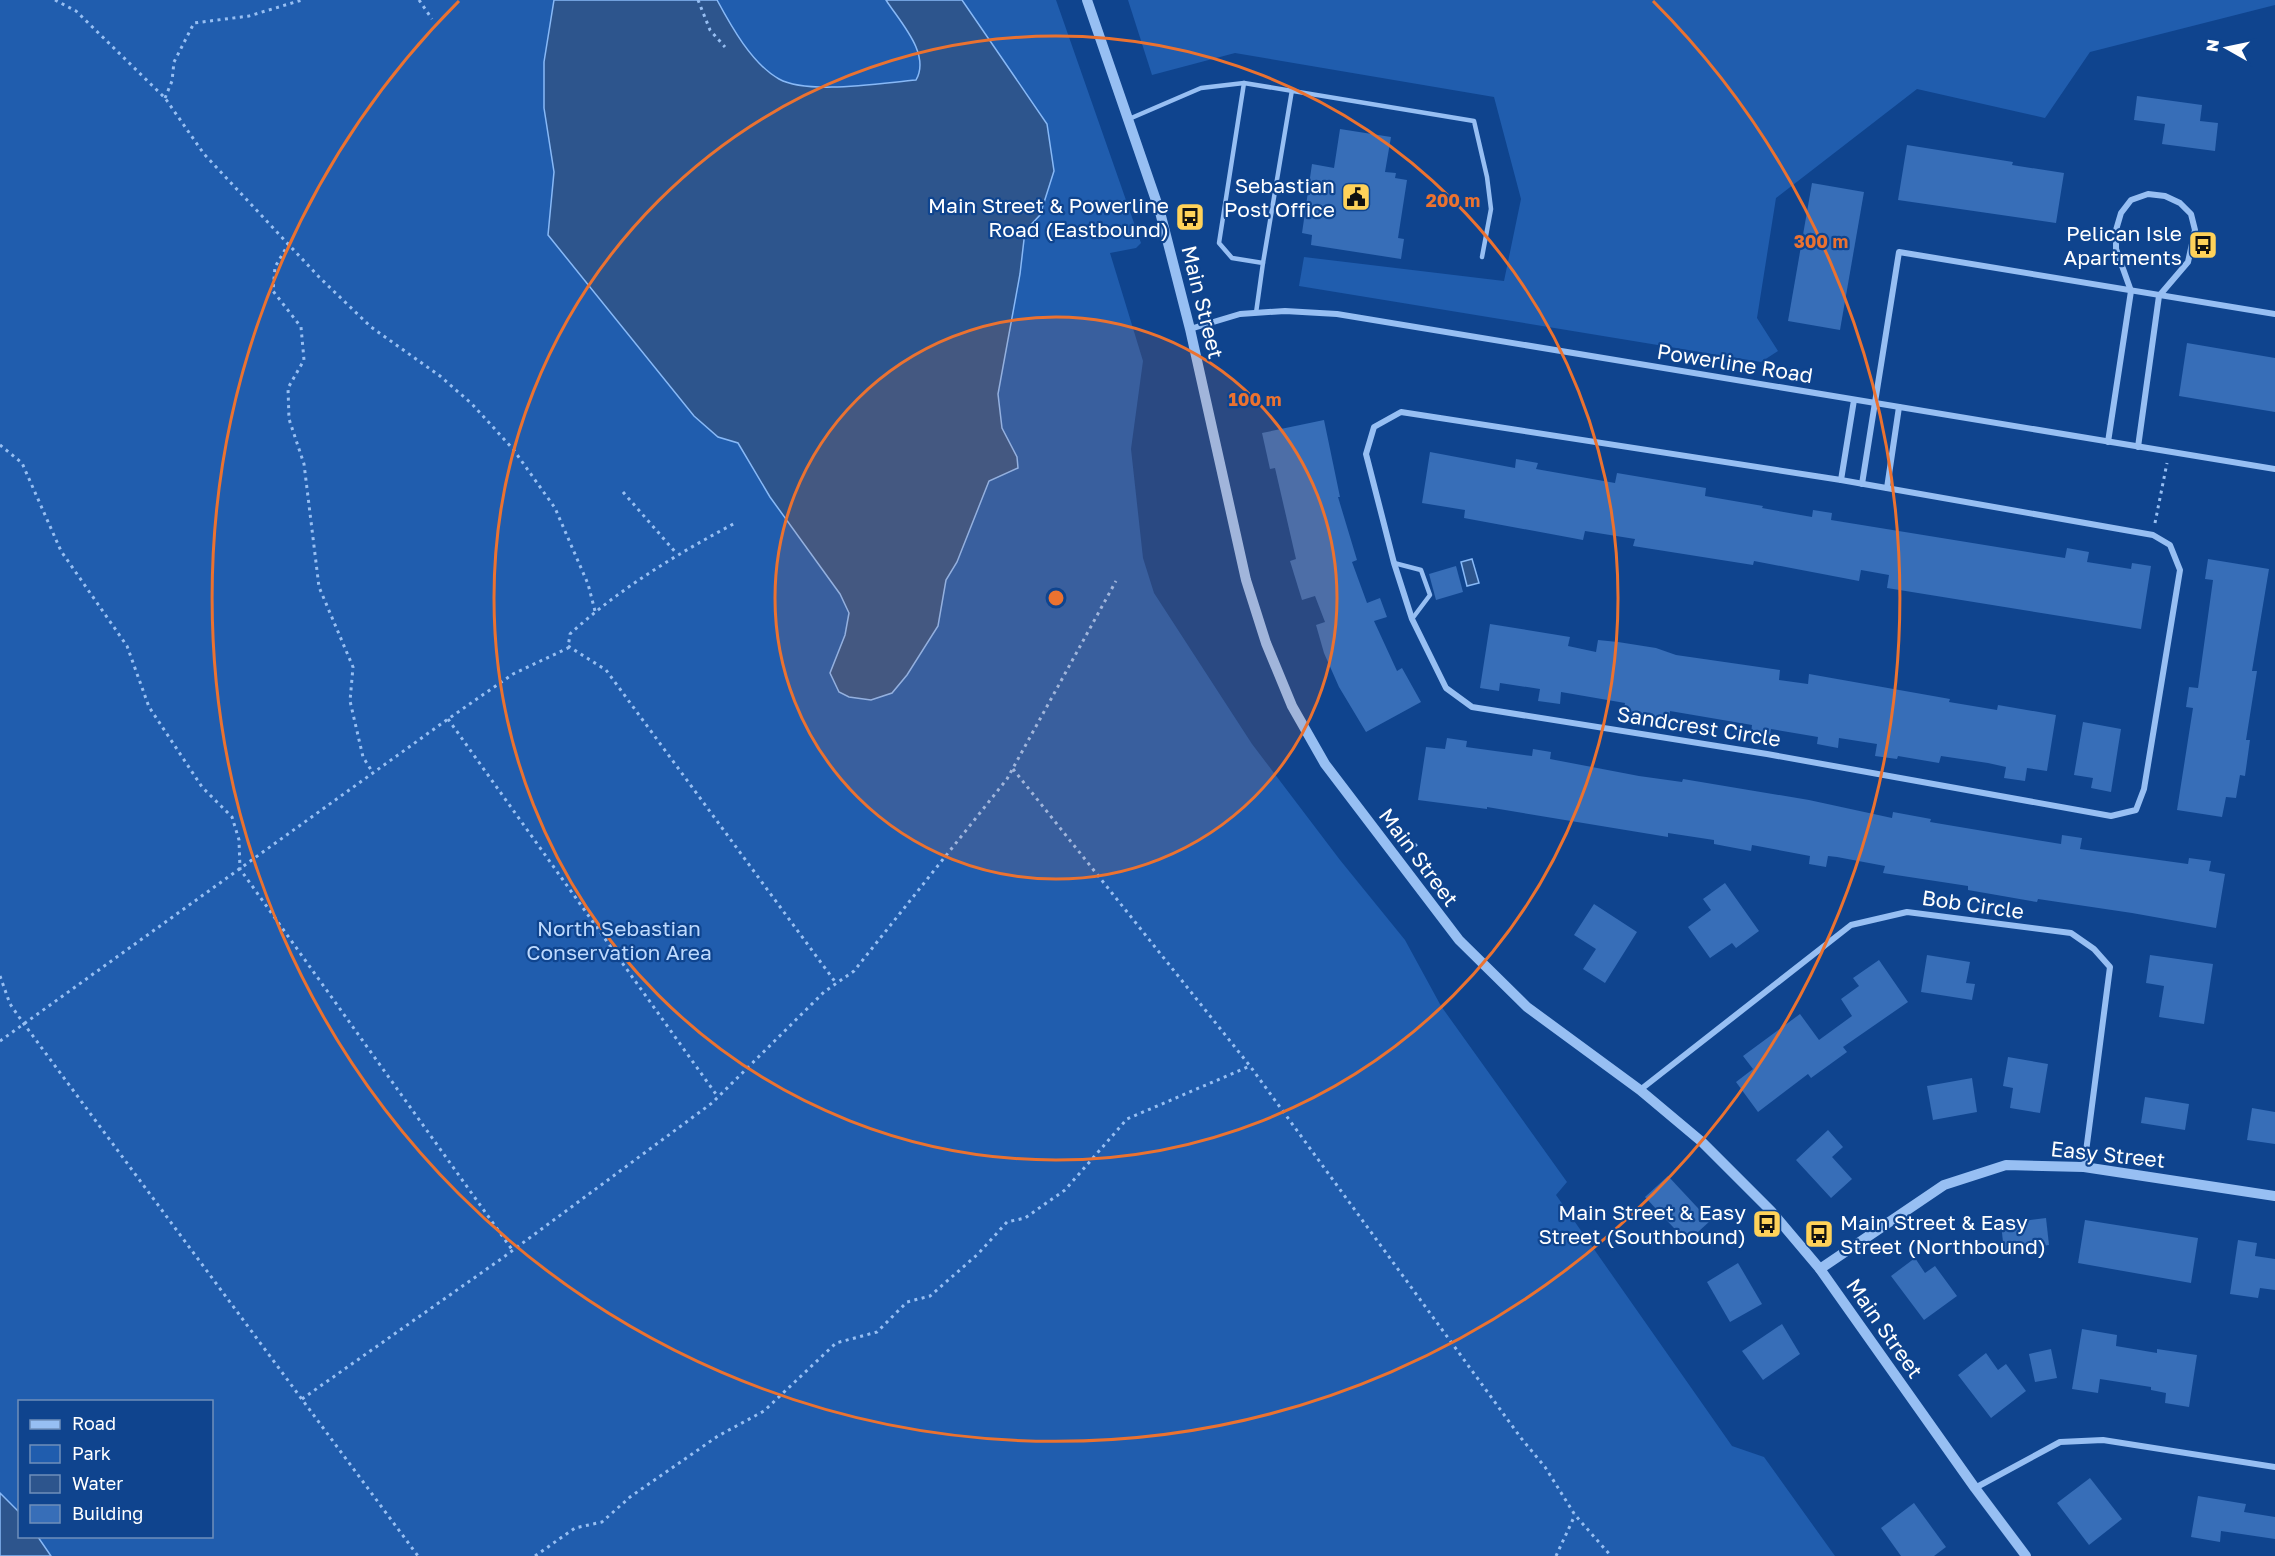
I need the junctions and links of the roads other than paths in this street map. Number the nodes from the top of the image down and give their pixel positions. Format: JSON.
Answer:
{"nodes":[{"id":1,"x":1087,"y":0,"type":"edge"},
{"id":2,"x":1244,"y":83,"type":"junction"},
{"id":3,"x":1292,"y":90,"type":"junction"},
{"id":4,"x":1129,"y":119,"type":"junction"},
{"id":5,"x":1482,"y":257,"type":"dead end"},
{"id":6,"x":1263,"y":263,"type":"junction"},
{"id":7,"x":2131,"y":291,"type":"junction"},
{"id":8,"x":2159,"y":296,"type":"junction"},
{"id":9,"x":1256,"y":313,"type":"junction"},
{"id":10,"x":2275,"y":314,"type":"edge"},
{"id":11,"x":1190,"y":329,"type":"junction"},
{"id":12,"x":1854,"y":400,"type":"junction"},
{"id":13,"x":1876,"y":404,"type":"junction"},
{"id":14,"x":1899,"y":407,"type":"junction"},
{"id":15,"x":2108,"y":442,"type":"junction"},
{"id":16,"x":2138,"y":447,"type":"junction"},
{"id":17,"x":2275,"y":470,"type":"edge"},
{"id":18,"x":1841,"y":480,"type":"junction"},
{"id":19,"x":1862,"y":484,"type":"junction"},
{"id":20,"x":1887,"y":488,"type":"junction"},
{"id":21,"x":1394,"y":563,"type":"junction"},
{"id":22,"x":1412,"y":619,"type":"junction"},
{"id":23,"x":1640,"y":1090,"type":"junction"},
{"id":24,"x":2084,"y":1167,"type":"junction"},
{"id":25,"x":2275,"y":1196,"type":"edge"},
{"id":26,"x":1820,"y":1269,"type":"junction"},
{"id":27,"x":2275,"y":1467,"type":"edge"},
{"id":28,"x":1975,"y":1488,"type":"junction"},
{"id":29,"x":2026,"y":1556,"type":"edge"}],
"edges":[{"from":1,"to":4,"type":"street","name":"Main Street"},
{"from":2,"to":3,"type":"lane"},
{"from":2,"to":4,"type":"lane"},
{"from":2,"to":6,"type":"lane"},
{"from":3,"to":5,"type":"lane"},
{"from":3,"to":6,"type":"lane"},
{"from":4,"to":11,"type":"street","name":"Main Street"},
{"from":6,"to":9,"type":"lane"},
{"from":7,"to":8,"type":"street"},
{"from":7,"to":8,"type":"street"},
{"from":7,"to":13,"type":"street"},
{"from":7,"to":15,"type":"street"},
{"from":8,"to":10,"type":"street"},
{"from":8,"to":16,"type":"street"},
{"from":9,"to":11,"type":"street","name":"Powerline Road"},
{"from":9,"to":12,"type":"street","name":"Powerline Road"},
{"from":11,"to":23,"type":"street","name":"Main Street"},
{"from":12,"to":13,"type":"street","name":"Powerline Road"},
{"from":12,"to":18,"type":"street"},
{"from":13,"to":14,"type":"street","name":"Powerline Road"},
{"from":13,"to":19,"type":"street"},
{"from":14,"to":15,"type":"street","name":"Powerline Road"},
{"from":14,"to":20,"type":"street"},
{"from":15,"to":16,"type":"street","name":"Powerline Road"},
{"from":16,"to":17,"type":"street","name":"Powerline Road"},
{"from":18,"to":19,"type":"street","name":"Sandcrest Circle"},
{"from":18,"to":21,"type":"street","name":"Sandcrest Circle"},
{"from":19,"to":20,"type":"street","name":"Sandcrest Circle"},
{"from":20,"to":22,"type":"street","name":"Sandcrest Circle"},
{"from":21,"to":22,"type":"street","name":"Sandcrest Circle"},
{"from":21,"to":22,"type":"lane"},
{"from":23,"to":24,"type":"street","name":"Bob Circle"},
{"from":23,"to":26,"type":"street","name":"Main Street"},
{"from":24,"to":25,"type":"street","name":"Easy Street"},
{"from":24,"to":26,"type":"street","name":"Easy Street"},
{"from":26,"to":28,"type":"street","name":"Main Street"},
{"from":27,"to":28,"type":"street"},
{"from":28,"to":29,"type":"street","name":"Main Street"}]}
